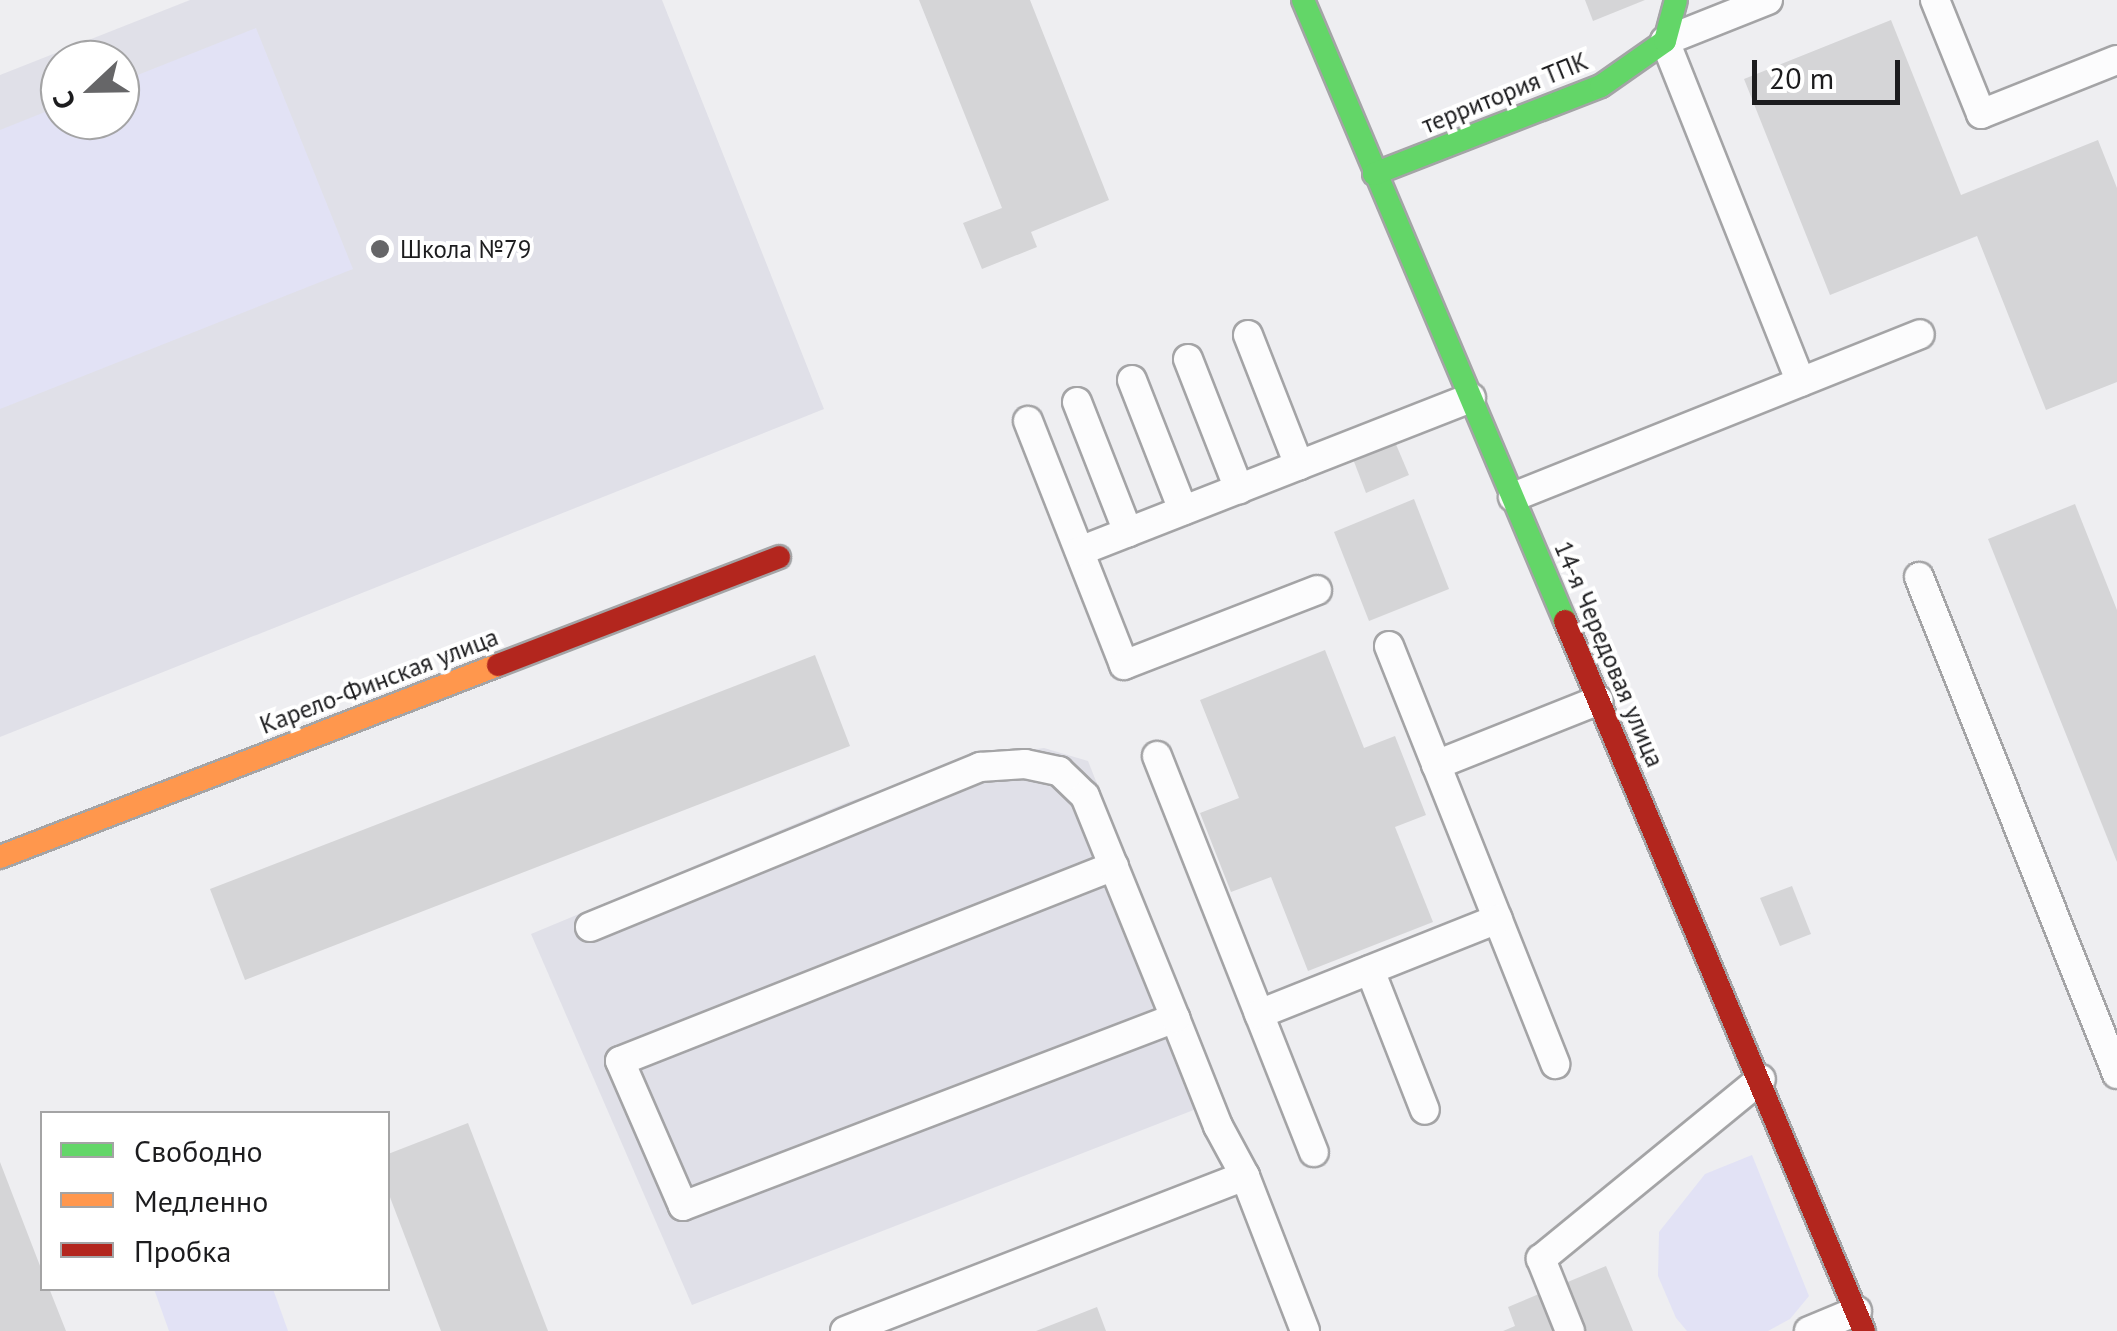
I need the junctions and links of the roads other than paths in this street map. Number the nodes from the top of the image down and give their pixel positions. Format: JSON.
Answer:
{"nodes":[{"id":1,"x":1302,"y":0,"type":"edge"},
{"id":2,"x":1676,"y":0,"type":"edge"},
{"id":3,"x":1768,"y":0,"type":"edge"},
{"id":4,"x":1935,"y":0,"type":"edge"},
{"id":5,"x":1665,"y":41,"type":"junction"},
{"id":6,"x":2117,"y":60,"type":"edge"},
{"id":7,"x":1374,"y":174,"type":"junction"},
{"id":8,"x":1920,"y":334,"type":"dead end"},
{"id":9,"x":1248,"y":335,"type":"dead end"},
{"id":10,"x":1188,"y":359,"type":"dead end"},
{"id":11,"x":1132,"y":380,"type":"dead end"},
{"id":12,"x":1801,"y":382,"type":"junction"},
{"id":13,"x":1470,"y":398,"type":"junction"},
{"id":14,"x":1077,"y":402,"type":"dead end"},
{"id":15,"x":1028,"y":421,"type":"dead end"},
{"id":16,"x":1298,"y":465,"type":"junction"},
{"id":17,"x":1239,"y":488,"type":"junction"},
{"id":18,"x":1512,"y":498,"type":"junction"},
{"id":19,"x":1183,"y":510,"type":"junction"},
{"id":20,"x":1128,"y":532,"type":"junction"},
{"id":21,"x":1080,"y":551,"type":"junction"},
{"id":22,"x":778,"y":557,"type":"dead end"},
{"id":23,"x":1918,"y":577,"type":"dead end"},
{"id":24,"x":1317,"y":590,"type":"dead end"},
{"id":25,"x":1390,"y":646,"type":"dead end"},
{"id":26,"x":1599,"y":700,"type":"junction"},
{"id":27,"x":1158,"y":756,"type":"dead end"},
{"id":28,"x":1436,"y":765,"type":"junction"},
{"id":29,"x":0,"y":857,"type":"edge"},
{"id":30,"x":1114,"y":866,"type":"junction"},
{"id":31,"x":1498,"y":919,"type":"junction"},
{"id":32,"x":590,"y":927,"type":"dead end"},
{"id":33,"x":1370,"y":970,"type":"junction"},
{"id":34,"x":1259,"y":1014,"type":"junction"},
{"id":35,"x":1175,"y":1018,"type":"junction"},
{"id":36,"x":1556,"y":1064,"type":"dead end"},
{"id":37,"x":2117,"y":1074,"type":"edge"},
{"id":38,"x":1761,"y":1080,"type":"junction"},
{"id":39,"x":1426,"y":1110,"type":"dead end"},
{"id":40,"x":1314,"y":1152,"type":"dead end"},
{"id":41,"x":1245,"y":1176,"type":"junction"},
{"id":42,"x":1860,"y":1321,"type":"edge"},
{"id":43,"x":845,"y":1331,"type":"edge"},
{"id":44,"x":1305,"y":1331,"type":"edge"},
{"id":45,"x":1570,"y":1331,"type":"edge"},
{"id":46,"x":1808,"y":1331,"type":"edge"}],
"edges":[{"from":1,"to":7,"type":"main road","name":"14-я Чередовая улица"},
{"from":2,"to":5,"type":"main road"},
{"from":3,"to":5,"type":"lane"},
{"from":4,"to":6,"type":"lane"},
{"from":5,"to":7,"type":"main road","name":"территория ТПК"},
{"from":5,"to":12,"type":"lane"},
{"from":7,"to":13,"type":"main road","name":"14-я Чередовая улица"},
{"from":8,"to":12,"type":"lane"},
{"from":9,"to":16,"type":"lane"},
{"from":10,"to":17,"type":"lane"},
{"from":11,"to":19,"type":"lane"},
{"from":12,"to":18,"type":"lane"},
{"from":13,"to":16,"type":"lane"},
{"from":13,"to":18,"type":"main road","name":"14-я Чередовая улица"},
{"from":14,"to":20,"type":"lane"},
{"from":15,"to":21,"type":"lane"},
{"from":16,"to":17,"type":"lane"},
{"from":17,"to":19,"type":"lane"},
{"from":18,"to":26,"type":"main road","name":"14-я Чередовая улица"},
{"from":19,"to":20,"type":"lane"},
{"from":20,"to":21,"type":"lane"},
{"from":21,"to":24,"type":"lane"},
{"from":22,"to":29,"type":"main road","name":"Карело-Финская улица"},
{"from":23,"to":37,"type":"lane"},
{"from":25,"to":28,"type":"lane"},
{"from":26,"to":28,"type":"lane"},
{"from":26,"to":38,"type":"main road","name":"14-я Чередовая улица"},
{"from":27,"to":34,"type":"lane"},
{"from":28,"to":31,"type":"lane"},
{"from":30,"to":32,"type":"lane"},
{"from":30,"to":35,"type":"lane"},
{"from":30,"to":35,"type":"lane"},
{"from":31,"to":33,"type":"lane"},
{"from":31,"to":36,"type":"lane"},
{"from":33,"to":34,"type":"lane"},
{"from":33,"to":39,"type":"lane"},
{"from":34,"to":40,"type":"lane"},
{"from":35,"to":41,"type":"lane"},
{"from":38,"to":42,"type":"main road","name":"14-я Чередовая улица"},
{"from":38,"to":45,"type":"lane"},
{"from":41,"to":43,"type":"lane"},
{"from":41,"to":44,"type":"lane"},
{"from":42,"to":46,"type":"lane"}]}
